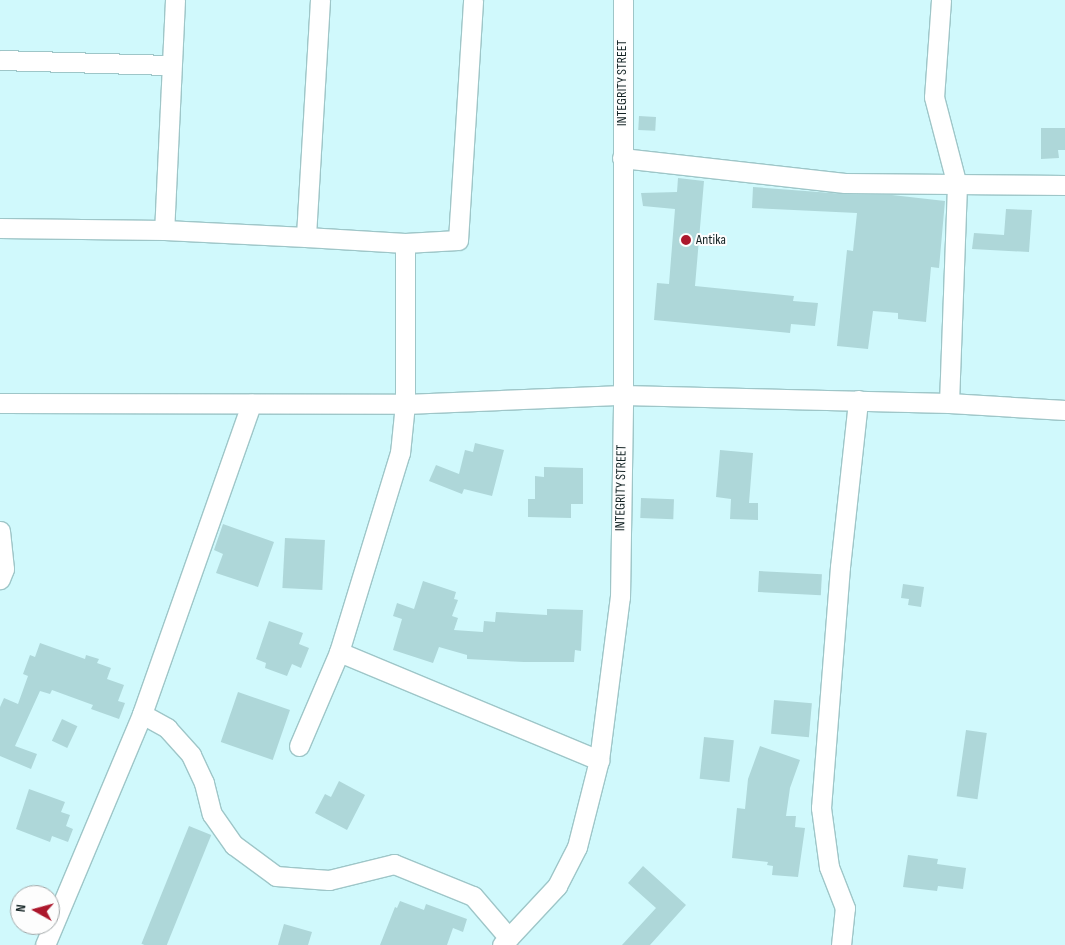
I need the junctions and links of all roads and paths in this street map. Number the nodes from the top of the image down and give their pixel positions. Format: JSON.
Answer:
{"nodes":[{"id":1,"x":175,"y":0,"type":"edge"},
{"id":2,"x":320,"y":0,"type":"edge"},
{"id":3,"x":473,"y":0,"type":"edge"},
{"id":4,"x":623,"y":0,"type":"edge"},
{"id":5,"x":941,"y":0,"type":"edge"},
{"id":6,"x":0,"y":60,"type":"edge"},
{"id":7,"x":171,"y":65,"type":"junction"},
{"id":8,"x":622,"y":158,"type":"junction"},
{"id":9,"x":957,"y":185,"type":"junction"},
{"id":10,"x":1065,"y":185,"type":"edge"},
{"id":11,"x":0,"y":228,"type":"edge"},
{"id":12,"x":164,"y":230,"type":"junction"},
{"id":13,"x":306,"y":236,"type":"junction"},
{"id":14,"x":405,"y":243,"type":"junction"},
{"id":15,"x":623,"y":395,"type":"junction"},
{"id":16,"x":858,"y":400,"type":"junction"},
{"id":17,"x":0,"y":403,"type":"edge"},
{"id":18,"x":949,"y":403,"type":"junction"},
{"id":19,"x":251,"y":404,"type":"junction"},
{"id":20,"x":405,"y":404,"type":"junction"},
{"id":21,"x":1065,"y":410,"type":"edge"},
{"id":22,"x":0,"y":531,"type":"edge"},
{"id":23,"x":0,"y":579,"type":"edge"},
{"id":24,"x":339,"y":652,"type":"junction"},
{"id":25,"x":142,"y":714,"type":"junction"},
{"id":26,"x":300,"y":746,"type":"dead end"},
{"id":27,"x":599,"y":760,"type":"junction"},
{"id":28,"x":505,"y":941,"type":"edge"},
{"id":29,"x":46,"y":945,"type":"edge"},
{"id":30,"x":842,"y":945,"type":"edge"}],
"edges":[{"from":1,"to":7,"type":"street"},
{"from":2,"to":13,"type":"street"},
{"from":3,"to":14,"type":"street"},
{"from":4,"to":8,"type":"street","name":"INTEGRITY STREET"},
{"from":5,"to":9,"type":"street"},
{"from":6,"to":7,"type":"street"},
{"from":7,"to":12,"type":"street"},
{"from":8,"to":9,"type":"street"},
{"from":8,"to":15,"type":"street","name":"INTEGRITY STREET"},
{"from":9,"to":10,"type":"street"},
{"from":9,"to":18,"type":"street"},
{"from":11,"to":12,"type":"street"},
{"from":12,"to":13,"type":"street"},
{"from":13,"to":14,"type":"street"},
{"from":14,"to":20,"type":"street"},
{"from":15,"to":16,"type":"street"},
{"from":15,"to":20,"type":"street"},
{"from":15,"to":27,"type":"street","name":"INTEGRITY STREET"},
{"from":16,"to":18,"type":"street"},
{"from":16,"to":30,"type":"street"},
{"from":17,"to":19,"type":"street"},
{"from":18,"to":21,"type":"street"},
{"from":19,"to":20,"type":"street"},
{"from":19,"to":25,"type":"street"},
{"from":20,"to":24,"type":"street"},
{"from":22,"to":23,"type":"street"},
{"from":24,"to":26,"type":"street"},
{"from":24,"to":27,"type":"street"},
{"from":25,"to":28,"type":"street"},
{"from":25,"to":29,"type":"street"},
{"from":27,"to":28,"type":"street","name":"INTEGRITY STREET"}]}
